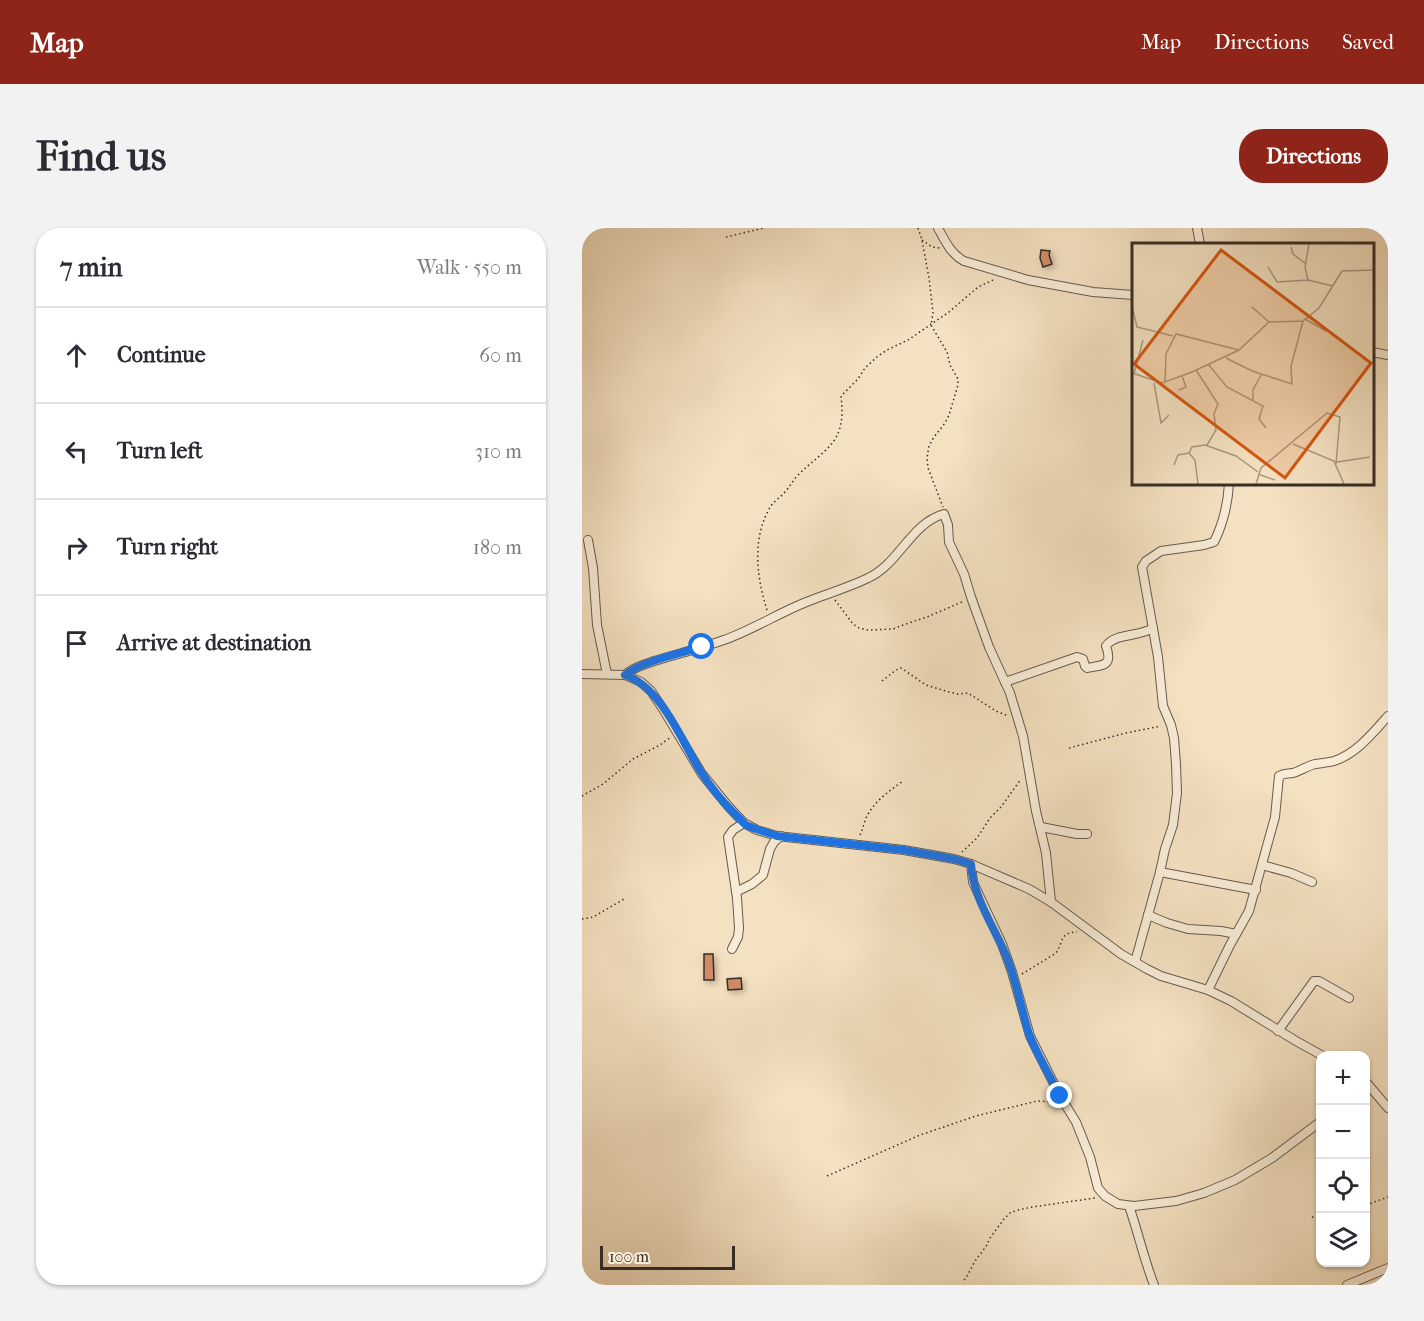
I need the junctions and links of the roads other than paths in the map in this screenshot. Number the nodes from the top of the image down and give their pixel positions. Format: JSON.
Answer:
{"nodes":[{"id":1,"x":938,"y":228,"type":"edge"},
{"id":2,"x":1197,"y":228,"type":"edge"},
{"id":3,"x":1200,"y":243,"type":"edge"},
{"id":4,"x":1132,"y":295,"type":"edge"},
{"id":5,"x":1373,"y":351,"type":"edge"},
{"id":6,"x":1388,"y":355,"type":"edge"},
{"id":7,"x":1229,"y":484,"type":"edge"},
{"id":8,"x":588,"y":540,"type":"dead end"},
{"id":9,"x":1153,"y":628,"type":"junction"},
{"id":10,"x":582,"y":674,"type":"edge"},
{"id":11,"x":607,"y":674,"type":"junction"},
{"id":12,"x":625,"y":675,"type":"junction"},
{"id":13,"x":1005,"y":682,"type":"junction"},
{"id":14,"x":1388,"y":716,"type":"edge"},
{"id":15,"x":744,"y":823,"type":"junction"},
{"id":16,"x":1041,"y":827,"type":"junction"},
{"id":17,"x":1087,"y":834,"type":"dead end"},
{"id":18,"x":780,"y":836,"type":"junction"},
{"id":19,"x":971,"y":864,"type":"junction"},
{"id":20,"x":1262,"y":865,"type":"junction"},
{"id":21,"x":1160,"y":872,"type":"junction"},
{"id":22,"x":1312,"y":882,"type":"dead end"},
{"id":23,"x":1256,"y":890,"type":"junction"},
{"id":24,"x":736,"y":892,"type":"junction"},
{"id":25,"x":1051,"y":902,"type":"junction"},
{"id":26,"x":1148,"y":915,"type":"junction"},
{"id":27,"x":1236,"y":934,"type":"junction"},
{"id":28,"x":732,"y":949,"type":"dead end"},
{"id":29,"x":1135,"y":962,"type":"junction"},
{"id":30,"x":1208,"y":990,"type":"junction"},
{"id":31,"x":1349,"y":998,"type":"dead end"},
{"id":32,"x":1278,"y":1031,"type":"junction"},
{"id":33,"x":1316,"y":1052,"type":"edge"},
{"id":34,"x":1370,"y":1088,"type":"edge"},
{"id":35,"x":1388,"y":1108,"type":"edge"},
{"id":36,"x":1316,"y":1125,"type":"edge"},
{"id":37,"x":1129,"y":1206,"type":"junction"},
{"id":38,"x":1388,"y":1268,"type":"edge"},
{"id":39,"x":1154,"y":1285,"type":"edge"},
{"id":40,"x":1347,"y":1285,"type":"edge"}],
"edges":[{"from":1,"to":4,"type":"street"},
{"from":2,"to":3,"type":"street"},
{"from":5,"to":6,"type":"street"},
{"from":7,"to":9,"type":"street"},
{"from":8,"to":11,"type":"street"},
{"from":9,"to":13,"type":"street"},
{"from":9,"to":21,"type":"street"},
{"from":10,"to":11,"type":"street"},
{"from":11,"to":12,"type":"street"},
{"from":12,"to":13,"type":"street"},
{"from":12,"to":15,"type":"street"},
{"from":13,"to":16,"type":"street"},
{"from":14,"to":20,"type":"street"},
{"from":15,"to":18,"type":"street"},
{"from":15,"to":24,"type":"street"},
{"from":16,"to":17,"type":"street"},
{"from":16,"to":25,"type":"street"},
{"from":18,"to":19,"type":"street"},
{"from":18,"to":24,"type":"street"},
{"from":19,"to":25,"type":"street"},
{"from":19,"to":37,"type":"street"},
{"from":20,"to":22,"type":"street"},
{"from":20,"to":23,"type":"street"},
{"from":21,"to":23,"type":"street"},
{"from":21,"to":26,"type":"street"},
{"from":23,"to":27,"type":"street"},
{"from":24,"to":28,"type":"street"},
{"from":25,"to":29,"type":"street"},
{"from":26,"to":27,"type":"street"},
{"from":26,"to":29,"type":"street"},
{"from":27,"to":30,"type":"street"},
{"from":29,"to":30,"type":"street"},
{"from":30,"to":32,"type":"street"},
{"from":31,"to":32,"type":"street"},
{"from":32,"to":33,"type":"street"},
{"from":34,"to":35,"type":"street"},
{"from":36,"to":37,"type":"street"},
{"from":37,"to":39,"type":"street"},
{"from":38,"to":40,"type":"street"}]}
